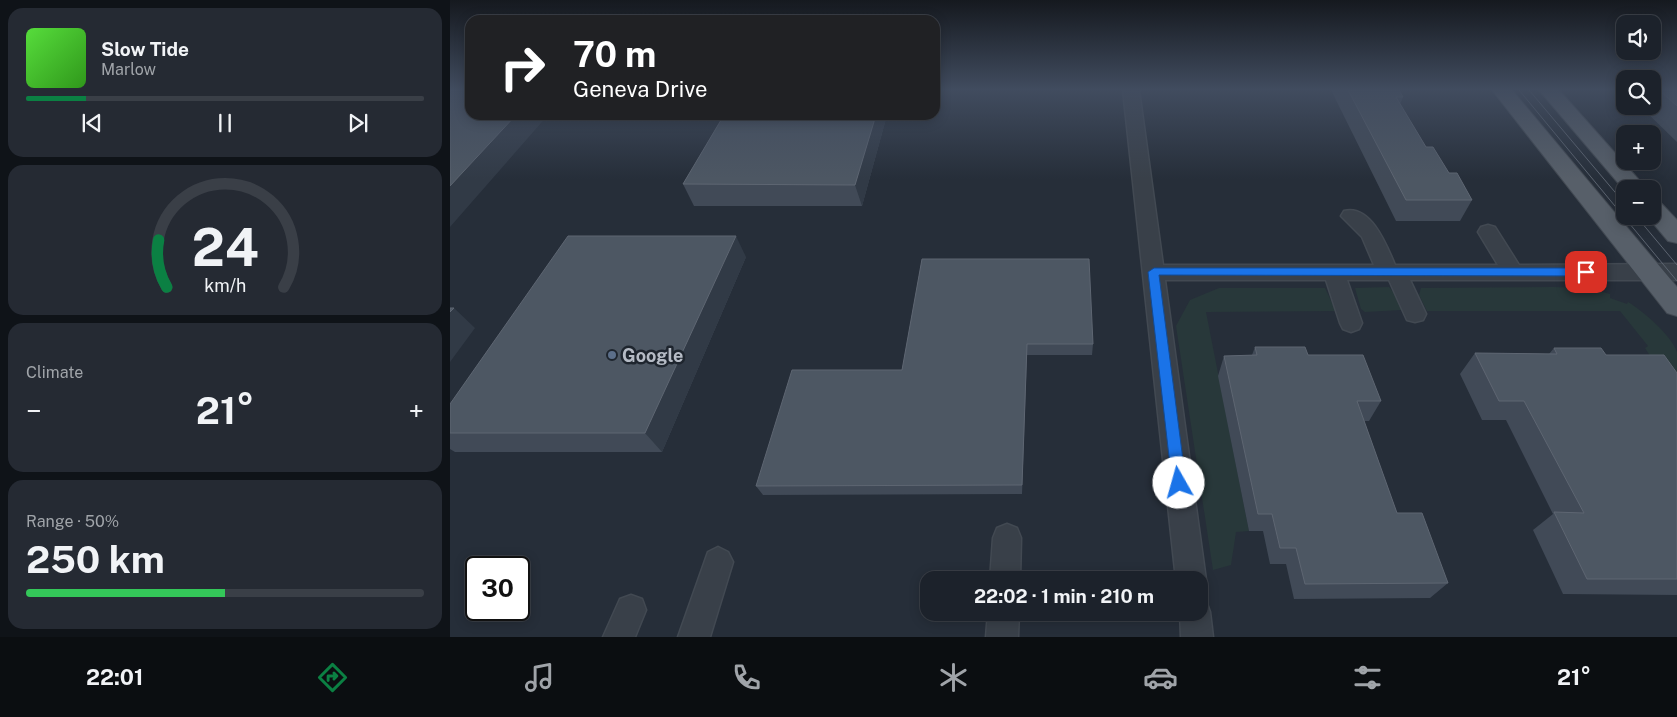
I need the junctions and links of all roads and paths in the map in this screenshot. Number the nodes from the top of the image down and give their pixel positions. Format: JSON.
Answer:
{"nodes":[{"id":1,"x":1135,"y":120,"type":"edge"},
{"id":2,"x":1526,"y":120,"type":"edge"},
{"id":3,"x":1575,"y":120,"type":"edge"},
{"id":4,"x":1628,"y":180,"type":"edge"},
{"id":5,"x":1352,"y":216,"type":"dead end"},
{"id":6,"x":1661,"y":218,"type":"edge"},
{"id":7,"x":1488,"y":232,"type":"dead end"},
{"id":8,"x":1677,"y":235,"type":"edge"},
{"id":9,"x":1154,"y":272,"type":"junction"},
{"id":10,"x":1513,"y":272,"type":"junction"},
{"id":11,"x":1649,"y":272,"type":"junction"},
{"id":12,"x":1677,"y":272,"type":"edge"},
{"id":13,"x":1334,"y":273,"type":"junction"},
{"id":14,"x":1392,"y":273,"type":"junction"},
{"id":15,"x":1677,"y":306,"type":"edge"},
{"id":16,"x":1415,"y":314,"type":"dead end"},
{"id":17,"x":1351,"y":323,"type":"dead end"},
{"id":18,"x":1007,"y":538,"type":"dead end"},
{"id":19,"x":718,"y":562,"type":"dead end"},
{"id":20,"x":1005,"y":571,"type":"edge"},
{"id":21,"x":1190,"y":571,"type":"edge"},
{"id":22,"x":1003,"y":621,"type":"edge"},
{"id":23,"x":1196,"y":621,"type":"edge"},
{"id":24,"x":694,"y":637,"type":"edge"},
{"id":25,"x":1002,"y":637,"type":"edge"},
{"id":26,"x":1197,"y":637,"type":"edge"}],
"edges":[{"from":1,"to":9,"type":"street"},
{"from":2,"to":11,"type":"main road"},
{"from":3,"to":4,"type":"main road"},
{"from":5,"to":14,"type":"street"},
{"from":6,"to":8,"type":"main road"},
{"from":7,"to":10,"type":"street"},
{"from":9,"to":13,"type":"street"},
{"from":9,"to":21,"type":"street"},
{"from":10,"to":11,"type":"street"},
{"from":10,"to":14,"type":"street"},
{"from":11,"to":12,"type":"street"},
{"from":11,"to":15,"type":"main road"},
{"from":13,"to":14,"type":"street"},
{"from":13,"to":17,"type":"street"},
{"from":14,"to":16,"type":"street"},
{"from":18,"to":20,"type":"street"},
{"from":19,"to":24,"type":"street"},
{"from":22,"to":25,"type":"street"},
{"from":23,"to":26,"type":"street"}]}
